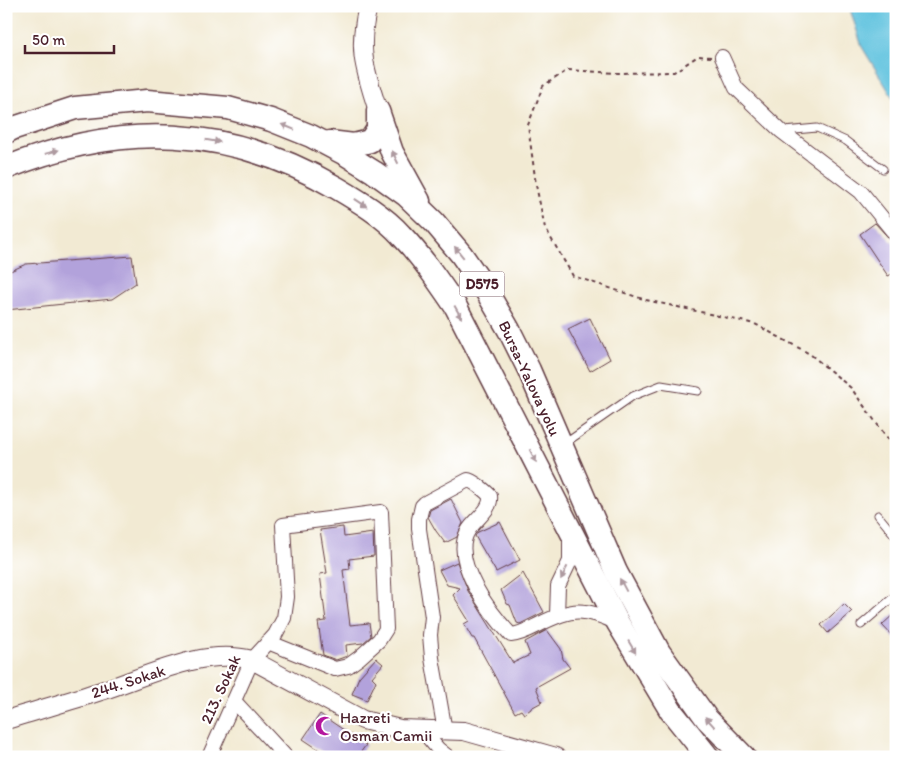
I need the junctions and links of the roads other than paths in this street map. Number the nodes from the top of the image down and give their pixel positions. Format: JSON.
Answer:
{"nodes":[{"id":1,"x":368,"y":6,"type":"edge"},
{"id":2,"x":722,"y":58,"type":"road end"},
{"id":3,"x":378,"y":111,"type":"junction"},
{"id":4,"x":9,"y":130,"type":"edge"},
{"id":5,"x":781,"y":131,"type":"junction"},
{"id":6,"x":320,"y":141,"type":"junction"},
{"id":7,"x":6,"y":168,"type":"edge"},
{"id":8,"x":883,"y":169,"type":"dead end"},
{"id":9,"x":426,"y":215,"type":"junction"},
{"id":10,"x":896,"y":234,"type":"edge"},
{"id":11,"x":531,"y":375,"type":"junction"},
{"id":12,"x":499,"y":391,"type":"junction"},
{"id":13,"x":698,"y":391,"type":"dead end"},
{"id":14,"x":562,"y":446,"type":"junction"},
{"id":15,"x":878,"y":515,"type":"dead end"},
{"id":16,"x":570,"y":530,"type":"junction"},
{"id":17,"x":896,"y":537,"type":"edge"},
{"id":18,"x":896,"y":595,"type":"edge"},
{"id":19,"x":557,"y":616,"type":"junction"},
{"id":20,"x":618,"y":623,"type":"junction"},
{"id":21,"x":861,"y":626,"type":"dead end"},
{"id":22,"x":268,"y":642,"type":"junction"},
{"id":23,"x":252,"y":660,"type":"junction"},
{"id":24,"x":234,"y":701,"type":"junction"},
{"id":25,"x":6,"y":720,"type":"edge"},
{"id":26,"x":422,"y":730,"type":"junction"},
{"id":27,"x":445,"y":731,"type":"junction"},
{"id":28,"x":208,"y":757,"type":"edge"},
{"id":29,"x":286,"y":757,"type":"edge"},
{"id":30,"x":448,"y":757,"type":"edge"},
{"id":31,"x":556,"y":757,"type":"edge"},
{"id":32,"x":708,"y":757,"type":"edge"},
{"id":33,"x":744,"y":757,"type":"edge"}],
"edges":[{"from":1,"to":3,"type":"street"},
{"from":2,"to":5,"type":"street"},
{"from":3,"to":6,"type":"highway"},
{"from":9,"to":3,"type":"highway","one_way":true},
{"from":6,"to":4,"type":"highway","name":"Bursa-Yalova yolu","number":"D575","one_way":true},
{"from":5,"to":8,"type":"lane"},
{"from":5,"to":10,"type":"street"},
{"from":6,"to":9,"type":"highway","name":"Bursa-Yalova yolu","number":"D575"},
{"from":7,"to":12,"type":"highway","name":"Bursa-Yalova yolu","number":"D575","one_way":true},
{"from":11,"to":9,"type":"highway","name":"Bursa-Yalova yolu","number":"D575","one_way":true},
{"from":11,"to":12,"type":"highway"},
{"from":11,"to":14,"type":"highway","name":"Bursa-Yalova yolu","number":"D575"},
{"from":12,"to":16,"type":"highway","name":"Bursa-Yalova yolu","number":"D575","one_way":true},
{"from":13,"to":14,"type":"lane"},
{"from":33,"to":14,"type":"highway","name":"Bursa-Yalova yolu","number":"D575","one_way":true},
{"from":15,"to":17,"type":"lane"},
{"from":16,"to":19,"type":"street","one_way":true},
{"from":16,"to":20,"type":"highway","name":"Bursa-Yalova yolu","number":"D575"},
{"from":18,"to":21,"type":"lane"},
{"from":19,"to":20,"type":"street"},
{"from":19,"to":27,"type":"street"},
{"from":20,"to":32,"type":"highway","name":"Bursa-Yalova yolu","number":"D575","one_way":true},
{"from":22,"to":22,"type":"street","name":"213. Sokak"},
{"from":22,"to":23,"type":"street","name":"213. Sokak"},
{"from":23,"to":24,"type":"street","name":"213. Sokak"},
{"from":23,"to":25,"type":"street","name":"244. Sokak"},
{"from":23,"to":26,"type":"street"},
{"from":24,"to":28,"type":"street","name":"213. Sokak"},
{"from":24,"to":29,"type":"street"},
{"from":26,"to":27,"type":"street"},
{"from":26,"to":30,"type":"street"},
{"from":27,"to":31,"type":"street"}]}
